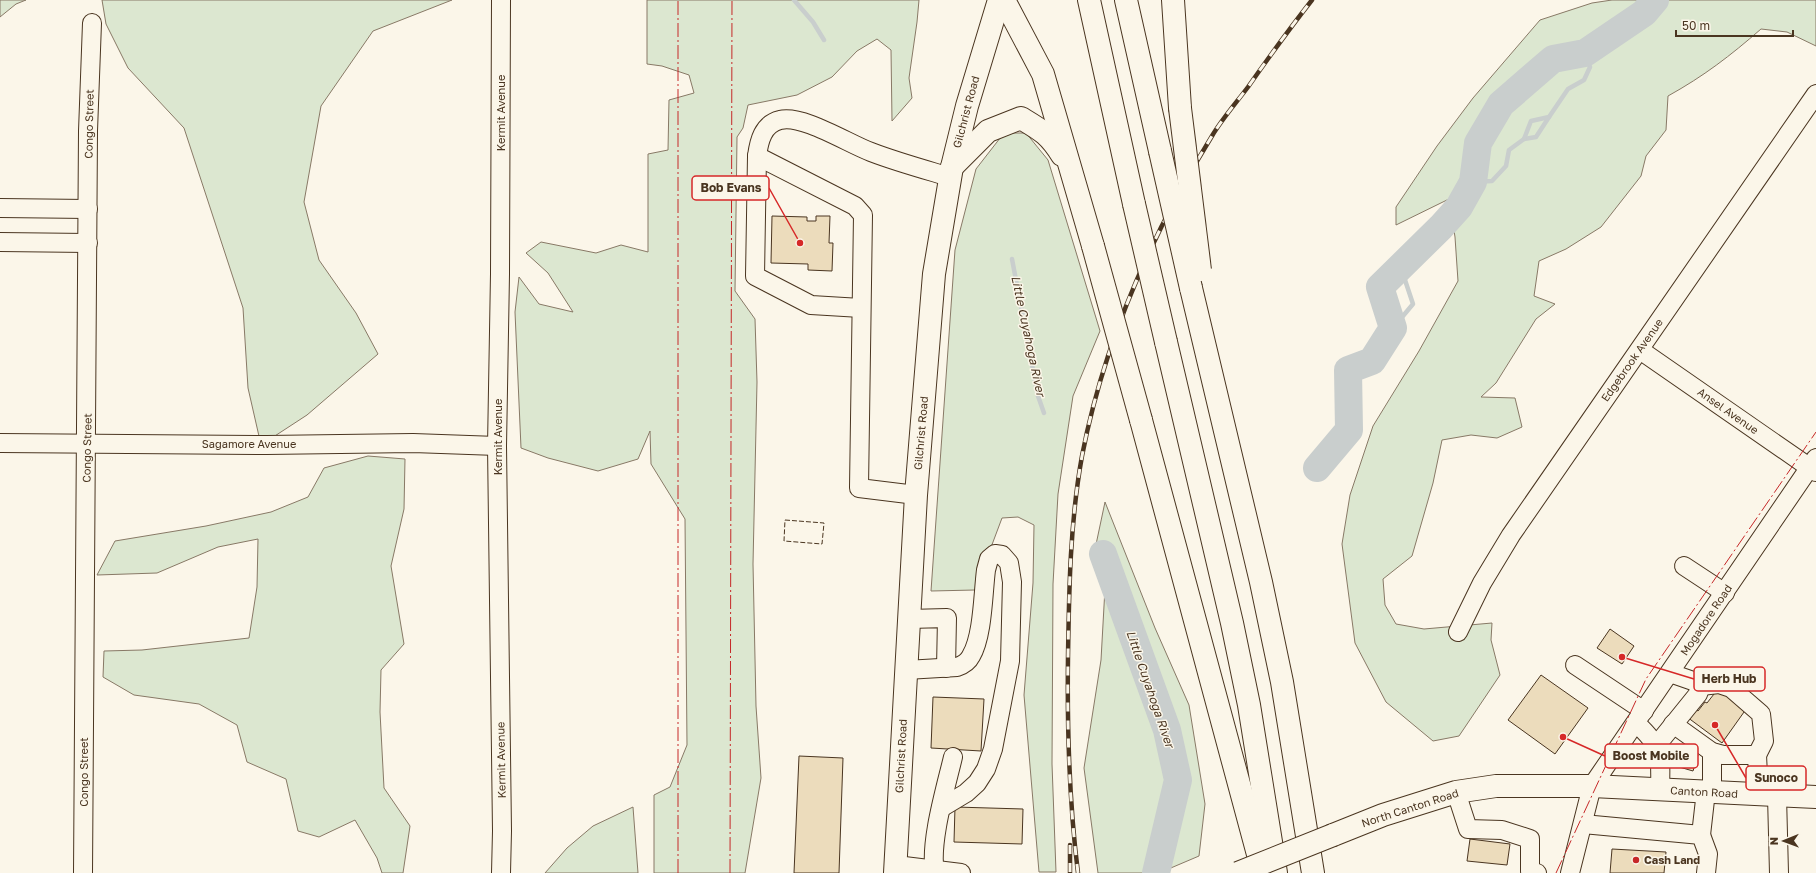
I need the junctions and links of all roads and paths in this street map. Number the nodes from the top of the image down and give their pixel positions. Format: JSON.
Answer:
{"nodes":[{"id":1,"x":501,"y":0,"type":"edge"},
{"id":2,"x":999,"y":0,"type":"edge"},
{"id":3,"x":1004,"y":0,"type":"edge"},
{"id":4,"x":1089,"y":0,"type":"edge"},
{"id":5,"x":1126,"y":0,"type":"edge"},
{"id":6,"x":1173,"y":0,"type":"edge"},
{"id":7,"x":92,"y":23,"type":"dead end"},
{"id":8,"x":1816,"y":94,"type":"edge"},
{"id":9,"x":757,"y":156,"type":"junction"},
{"id":10,"x":1071,"y":169,"type":"junction"},
{"id":11,"x":951,"y":172,"type":"junction"},
{"id":12,"x":0,"y":208,"type":"edge"},
{"id":13,"x":88,"y":209,"type":"junction"},
{"id":14,"x":0,"y":242,"type":"edge"},
{"id":15,"x":88,"y":243,"type":"junction"},
{"id":16,"x":1196,"y":279,"type":"junction"},
{"id":17,"x":861,"y":308,"type":"junction"},
{"id":18,"x":1640,"y":350,"type":"junction"},
{"id":19,"x":0,"y":442,"type":"edge"},
{"id":20,"x":86,"y":444,"type":"junction"},
{"id":21,"x":497,"y":446,"type":"junction"},
{"id":22,"x":1814,"y":466,"type":"edge"},
{"id":23,"x":916,"y":495,"type":"junction"},
{"id":24,"x":1684,"y":566,"type":"dead end"},
{"id":25,"x":1725,"y":592,"type":"junction"},
{"id":26,"x":909,"y":619,"type":"junction"},
{"id":27,"x":1458,"y":632,"type":"dead end"},
{"id":28,"x":1575,"y":665,"type":"dead end"},
{"id":29,"x":946,"y":668,"type":"junction"},
{"id":30,"x":906,"y":670,"type":"junction"},
{"id":31,"x":1670,"y":673,"type":"junction"},
{"id":32,"x":1701,"y":686,"type":"junction"},
{"id":33,"x":1640,"y":717,"type":"junction"},
{"id":34,"x":1674,"y":724,"type":"junction"},
{"id":35,"x":1656,"y":746,"type":"junction"},
{"id":36,"x":1712,"y":752,"type":"junction"},
{"id":37,"x":1757,"y":755,"type":"junction"},
{"id":38,"x":953,"y":757,"type":"dead end"},
{"id":39,"x":1592,"y":786,"type":"junction"},
{"id":40,"x":1660,"y":789,"type":"junction"},
{"id":41,"x":1709,"y":791,"type":"junction"},
{"id":42,"x":1456,"y":792,"type":"junction"},
{"id":43,"x":1768,"y":795,"type":"junction"},
{"id":44,"x":1816,"y":797,"type":"edge"},
{"id":45,"x":941,"y":808,"type":"junction"},
{"id":46,"x":1583,"y":824,"type":"junction"},
{"id":47,"x":1701,"y":835,"type":"junction"},
{"id":48,"x":896,"y":869,"type":"edge"},
{"id":49,"x":935,"y":871,"type":"edge"},
{"id":50,"x":84,"y":873,"type":"edge"},
{"id":51,"x":501,"y":873,"type":"edge"},
{"id":52,"x":961,"y":873,"type":"edge"},
{"id":53,"x":1238,"y":873,"type":"edge"},
{"id":54,"x":1263,"y":873,"type":"edge"},
{"id":55,"x":1276,"y":873,"type":"edge"},
{"id":56,"x":1313,"y":873,"type":"edge"},
{"id":57,"x":1537,"y":873,"type":"edge"},
{"id":58,"x":1570,"y":873,"type":"edge"},
{"id":59,"x":1706,"y":873,"type":"edge"},
{"id":60,"x":1779,"y":873,"type":"edge"}],
"edges":[{"from":1,"to":21,"type":"street","name":"Kermit Avenue"},
{"from":2,"to":11,"type":"main road","name":"Gilchrist Road"},
{"from":3,"to":10,"type":"main road"},
{"from":4,"to":55,"type":"main road","bridge":true},
{"from":5,"to":16,"type":"main road","bridge":true},
{"from":6,"to":16,"type":"main road","bridge":true},
{"from":7,"to":13,"type":"street","name":"Congo Street"},
{"from":8,"to":18,"type":"street","name":"Edgebrook Avenue"},
{"from":9,"to":11,"type":"street"},
{"from":9,"to":17,"type":"street"},
{"from":9,"to":17,"type":"street"},
{"from":10,"to":11,"type":"main road"},
{"from":10,"to":54,"type":"main road","bridge":true},
{"from":11,"to":23,"type":"main road","name":"Gilchrist Road"},
{"from":12,"to":13,"type":"street"},
{"from":13,"to":15,"type":"street","name":"Congo Street"},
{"from":14,"to":15,"type":"street"},
{"from":15,"to":20,"type":"street","name":"Congo Street"},
{"from":16,"to":56,"type":"main road"},
{"from":17,"to":23,"type":"street"},
{"from":18,"to":22,"type":"street","name":"Ansel Avenue"},
{"from":18,"to":27,"type":"street","name":"Edgebrook Avenue"},
{"from":19,"to":20,"type":"street","name":"Sagamore Avenue"},
{"from":20,"to":21,"type":"street","name":"Sagamore Avenue"},
{"from":20,"to":50,"type":"street","name":"Congo Street"},
{"from":21,"to":51,"type":"street","name":"Kermit Avenue"},
{"from":22,"to":25,"type":"street","name":"Mogadore Road"},
{"from":23,"to":26,"type":"main road","name":"Gilchrist Road"},
{"from":24,"to":25,"type":"street"},
{"from":25,"to":31,"type":"street","name":"Mogadore Road"},
{"from":26,"to":29,"type":"street"},
{"from":26,"to":30,"type":"main road","name":"Gilchrist Road"},
{"from":28,"to":33,"type":"street"},
{"from":29,"to":30,"type":"street"},
{"from":29,"to":45,"type":"street"},
{"from":30,"to":48,"type":"main road","name":"Gilchrist Road"},
{"from":31,"to":32,"type":"street"},
{"from":31,"to":33,"type":"street","name":"Mogadore Road"},
{"from":32,"to":34,"type":"street"},
{"from":32,"to":37,"type":"street"},
{"from":33,"to":35,"type":"street"},
{"from":33,"to":39,"type":"street","name":"Mogadore Road"},
{"from":34,"to":35,"type":"street"},
{"from":34,"to":36,"type":"street"},
{"from":35,"to":40,"type":"street"},
{"from":36,"to":37,"type":"street"},
{"from":36,"to":41,"type":"street"},
{"from":37,"to":43,"type":"street"},
{"from":38,"to":45,"type":"street"},
{"from":39,"to":40,"type":"main road","name":"Canton Road"},
{"from":39,"to":42,"type":"main road","name":"North Canton Road"},
{"from":39,"to":46,"type":"street","name":"Mogadore Road"},
{"from":40,"to":41,"type":"main road","name":"Canton Road"},
{"from":41,"to":43,"type":"main road","name":"Canton Road"},
{"from":41,"to":47,"type":"street"},
{"from":42,"to":53,"type":"main road","name":"North Canton Road","bridge":true},
{"from":42,"to":57,"type":"street"},
{"from":43,"to":44,"type":"main road","name":"Canton Road"},
{"from":43,"to":60,"type":"street"},
{"from":45,"to":49,"type":"street"},
{"from":46,"to":47,"type":"street"},
{"from":46,"to":58,"type":"street","name":"Mogadore Road"},
{"from":47,"to":59,"type":"street"},
{"from":48,"to":49,"type":"street"},
{"from":49,"to":52,"type":"street"}]}
